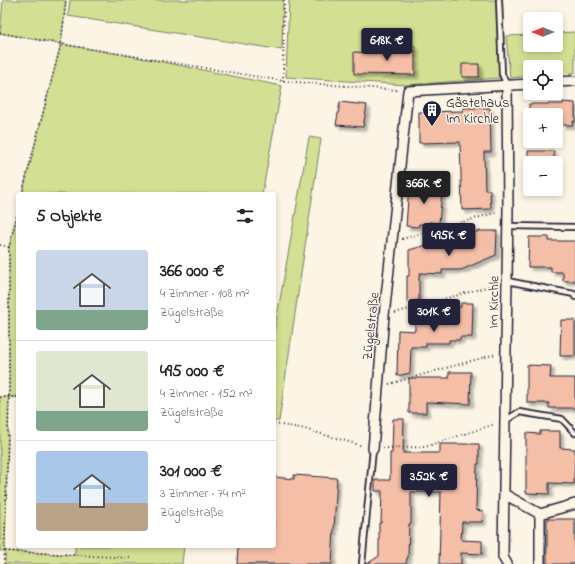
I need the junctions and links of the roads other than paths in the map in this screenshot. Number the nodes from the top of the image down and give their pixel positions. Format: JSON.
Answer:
{"nodes":[{"id":1,"x":499,"y":0,"type":"edge"},
{"id":2,"x":575,"y":81,"type":"edge"},
{"id":3,"x":563,"y":82,"type":"edge"},
{"id":4,"x":523,"y":85,"type":"edge"},
{"id":5,"x":507,"y":86,"type":"junction"},
{"id":6,"x":508,"y":226,"type":"junction"},
{"id":7,"x":575,"y":227,"type":"edge"},
{"id":8,"x":507,"y":281,"type":"junction"},
{"id":9,"x":575,"y":297,"type":"edge"},
{"id":10,"x":505,"y":421,"type":"junction"},
{"id":11,"x":575,"y":433,"type":"edge"},
{"id":12,"x":372,"y":449,"type":"joint"},
{"id":13,"x":504,"y":494,"type":"junction"},
{"id":14,"x":575,"y":504,"type":"edge"},
{"id":15,"x":540,"y":514,"type":"junction"},
{"id":16,"x":362,"y":564,"type":"edge"},
{"id":17,"x":507,"y":564,"type":"edge"},
{"id":18,"x":540,"y":564,"type":"edge"}],
"edges":[{"from":1,"to":5,"type":"lane"},
{"from":2,"to":3,"type":"street"},
{"from":4,"to":5,"type":"street"},
{"from":5,"to":6,"type":"street","name":"Im Kirchle"},
{"from":5,"to":12,"type":"street","name":"Zügelstraße"},
{"from":6,"to":7,"type":"lane"},
{"from":6,"to":8,"type":"street","name":"Im Kirchle"},
{"from":8,"to":9,"type":"lane"},
{"from":8,"to":10,"type":"street","name":"Im Kirchle"},
{"from":10,"to":11,"type":"lane"},
{"from":10,"to":13,"type":"street","name":"Im Kirchle"},
{"from":12,"to":16,"type":"lane","name":"Zügelstraße"},
{"from":13,"to":15,"type":"street"},
{"from":13,"to":17,"type":"street","name":"Im Kirchle"},
{"from":14,"to":15,"type":"street"},
{"from":15,"to":18,"type":"street"}]}
